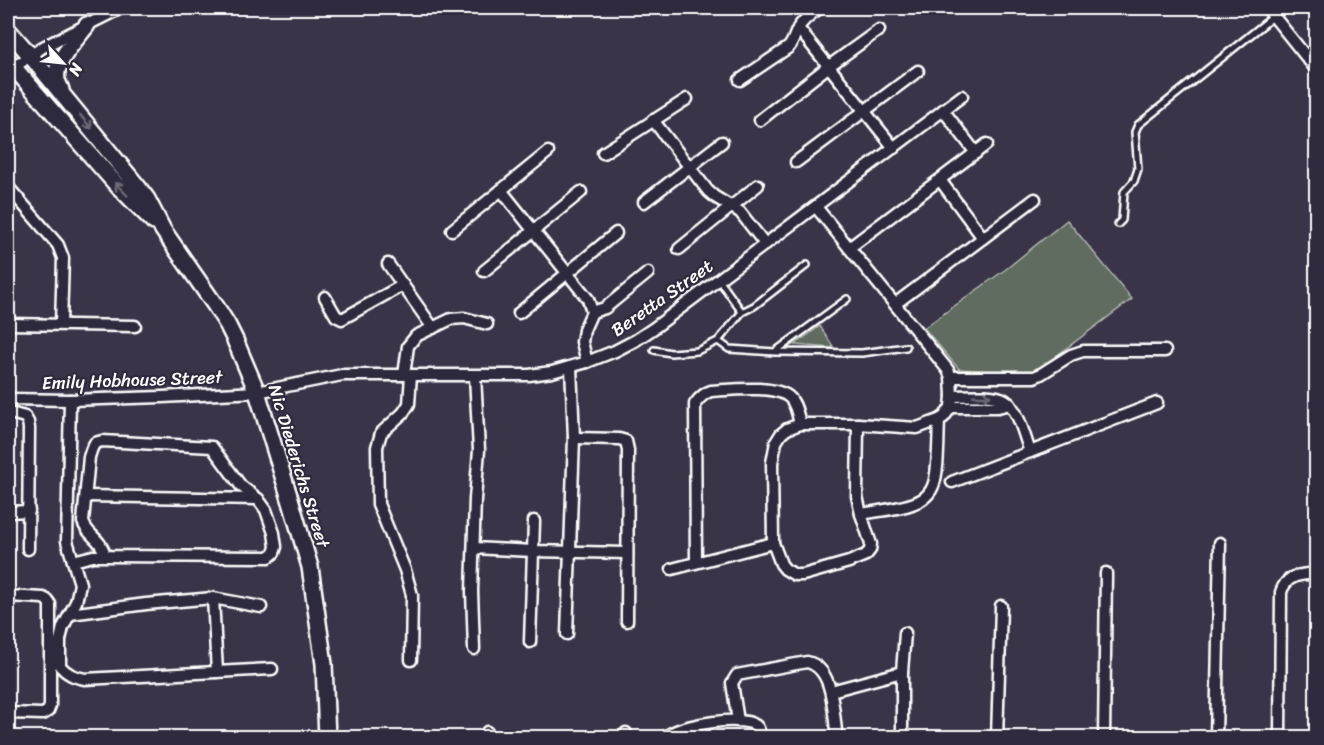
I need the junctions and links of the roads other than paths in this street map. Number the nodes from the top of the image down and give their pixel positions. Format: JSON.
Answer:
{"nodes":[{"id":1,"x":121,"y":8,"type":"edge"},
{"id":2,"x":820,"y":8,"type":"edge"},
{"id":3,"x":1271,"y":12,"type":"edge"},
{"id":4,"x":87,"y":25,"type":"junction"},
{"id":5,"x":798,"y":28,"type":"junction"},
{"id":6,"x":8,"y":30,"type":"edge"},
{"id":7,"x":879,"y":30,"type":"dead end"},
{"id":8,"x":30,"y":55,"type":"junction"},
{"id":9,"x":10,"y":64,"type":"edge"},
{"id":10,"x":830,"y":66,"type":"junction"},
{"id":11,"x":1317,"y":69,"type":"edge"},
{"id":12,"x":918,"y":71,"type":"dead end"},
{"id":13,"x":740,"y":80,"type":"dead end"},
{"id":14,"x":64,"y":96,"type":"junction"},
{"id":15,"x":962,"y":96,"type":"dead end"},
{"id":16,"x":687,"y":99,"type":"dead end"},
{"id":17,"x":943,"y":110,"type":"junction"},
{"id":18,"x":864,"y":111,"type":"junction"},
{"id":19,"x":654,"y":120,"type":"junction"},
{"id":20,"x":760,"y":120,"type":"dead end"},
{"id":21,"x":722,"y":142,"type":"dead end"},
{"id":22,"x":987,"y":144,"type":"dead end"},
{"id":23,"x":894,"y":148,"type":"junction"},
{"id":24,"x":548,"y":152,"type":"dead end"},
{"id":25,"x":603,"y":153,"type":"dead end"},
{"id":26,"x":976,"y":153,"type":"junction"},
{"id":27,"x":796,"y":162,"type":"dead end"},
{"id":28,"x":689,"y":166,"type":"junction"},
{"id":29,"x":940,"y":180,"type":"junction"},
{"id":30,"x":758,"y":185,"type":"dead end"},
{"id":31,"x":8,"y":187,"type":"edge"},
{"id":32,"x":501,"y":190,"type":"junction"},
{"id":33,"x":581,"y":192,"type":"dead end"},
{"id":34,"x":1035,"y":199,"type":"dead end"},
{"id":35,"x":644,"y":202,"type":"dead end"},
{"id":36,"x":732,"y":206,"type":"junction"},
{"id":37,"x":816,"y":207,"type":"junction"},
{"id":38,"x":1118,"y":224,"type":"dead end"},
{"id":39,"x":163,"y":230,"type":"junction"},
{"id":40,"x":452,"y":230,"type":"dead end"},
{"id":41,"x":533,"y":231,"type":"junction"},
{"id":42,"x":616,"y":233,"type":"dead end"},
{"id":43,"x":984,"y":238,"type":"junction"},
{"id":44,"x":765,"y":244,"type":"junction"},
{"id":45,"x":849,"y":248,"type":"junction"},
{"id":46,"x":679,"y":249,"type":"dead end"},
{"id":47,"x":388,"y":264,"type":"dead end"},
{"id":48,"x":807,"y":264,"type":"dead end"},
{"id":49,"x":484,"y":271,"type":"dead end"},
{"id":50,"x":567,"y":273,"type":"junction"},
{"id":51,"x":648,"y":273,"type":"dead end"},
{"id":52,"x":718,"y":279,"type":"junction"},
{"id":53,"x":403,"y":285,"type":"junction"},
{"id":54,"x":325,"y":297,"type":"dead end"},
{"id":55,"x":847,"y":299,"type":"dead end"},
{"id":56,"x":895,"y":304,"type":"junction"},
{"id":57,"x":592,"y":312,"type":"junction"},
{"id":58,"x":742,"y":312,"type":"junction"},
{"id":59,"x":519,"y":313,"type":"dead end"},
{"id":60,"x":8,"y":324,"type":"edge"},
{"id":61,"x":61,"y":324,"type":"junction"},
{"id":62,"x":487,"y":324,"type":"dead end"},
{"id":63,"x":135,"y":326,"type":"dead end"},
{"id":64,"x":433,"y":328,"type":"junction"},
{"id":65,"x":718,"y":341,"type":"junction"},
{"id":66,"x":906,"y":347,"type":"dead end"},
{"id":67,"x":654,"y":350,"type":"dead end"},
{"id":68,"x":1166,"y":351,"type":"dead end"},
{"id":69,"x":775,"y":352,"type":"junction"},
{"id":70,"x":588,"y":362,"type":"junction"},
{"id":71,"x":571,"y":368,"type":"junction"},
{"id":72,"x":408,"y":375,"type":"junction"},
{"id":73,"x":475,"y":376,"type":"junction"},
{"id":74,"x":951,"y":377,"type":"junction"},
{"id":75,"x":257,"y":392,"type":"junction"},
{"id":76,"x":8,"y":399,"type":"edge"},
{"id":77,"x":70,"y":400,"type":"junction"},
{"id":78,"x":952,"y":402,"type":"junction"},
{"id":79,"x":1157,"y":403,"type":"dead end"},
{"id":80,"x":8,"y":414,"type":"edge"},
{"id":81,"x":939,"y":420,"type":"junction"},
{"id":82,"x":800,"y":424,"type":"junction"},
{"id":83,"x":858,"y":424,"type":"junction"},
{"id":84,"x":574,"y":438,"type":"junction"},
{"id":85,"x":1030,"y":452,"type":"junction"},
{"id":86,"x":952,"y":482,"type":"dead end"},
{"id":87,"x":86,"y":496,"type":"junction"},
{"id":88,"x":258,"y":499,"type":"junction"},
{"id":89,"x":29,"y":511,"type":"junction"},
{"id":90,"x":8,"y":512,"type":"edge"},
{"id":91,"x":861,"y":514,"type":"junction"},
{"id":92,"x":534,"y":521,"type":"dead end"},
{"id":93,"x":773,"y":543,"type":"junction"},
{"id":94,"x":1220,"y":543,"type":"dead end"},
{"id":95,"x":474,"y":548,"type":"junction"},
{"id":96,"x":28,"y":549,"type":"dead end"},
{"id":97,"x":533,"y":551,"type":"junction"},
{"id":98,"x":569,"y":552,"type":"junction"},
{"id":99,"x":627,"y":553,"type":"junction"},
{"id":100,"x":105,"y":556,"type":"junction"},
{"id":101,"x":74,"y":561,"type":"junction"},
{"id":102,"x":696,"y":562,"type":"junction"},
{"id":103,"x":672,"y":569,"type":"dead end"},
{"id":104,"x":1107,"y":573,"type":"dead end"},
{"id":105,"x":1317,"y":573,"type":"edge"},
{"id":106,"x":8,"y":596,"type":"edge"},
{"id":107,"x":213,"y":598,"type":"junction"},
{"id":108,"x":1001,"y":606,"type":"dead end"},
{"id":109,"x":261,"y":607,"type":"dead end"},
{"id":110,"x":70,"y":614,"type":"junction"},
{"id":111,"x":627,"y":621,"type":"dead end"},
{"id":112,"x":904,"y":633,"type":"dead end"},
{"id":113,"x":567,"y":634,"type":"dead end"},
{"id":114,"x":530,"y":642,"type":"dead end"},
{"id":115,"x":474,"y":649,"type":"dead end"},
{"id":116,"x":411,"y":660,"type":"dead end"},
{"id":117,"x":272,"y":669,"type":"dead end"},
{"id":118,"x":217,"y":672,"type":"junction"},
{"id":119,"x":902,"y":672,"type":"junction"},
{"id":120,"x":831,"y":691,"type":"junction"},
{"id":121,"x":8,"y":713,"type":"edge"},
{"id":122,"x":738,"y":721,"type":"junction"},
{"id":123,"x":327,"y":738,"type":"edge"},
{"id":124,"x":665,"y":738,"type":"edge"},
{"id":125,"x":759,"y":738,"type":"edge"},
{"id":126,"x":837,"y":738,"type":"edge"},
{"id":127,"x":902,"y":738,"type":"edge"},
{"id":128,"x":997,"y":738,"type":"edge"},
{"id":129,"x":1104,"y":738,"type":"edge"},
{"id":130,"x":1216,"y":738,"type":"edge"},
{"id":131,"x":1280,"y":738,"type":"edge"}],
"edges":[{"from":1,"to":4,"type":"street"},
{"from":2,"to":5,"type":"street"},
{"from":3,"to":11,"type":"street"},
{"from":3,"to":38,"type":"lane"},
{"from":4,"to":8,"type":"street"},
{"from":4,"to":14,"type":"street"},
{"from":5,"to":10,"type":"street"},
{"from":5,"to":13,"type":"street"},
{"from":6,"to":8,"type":"street","name":"Nic Diederichs Street"},
{"from":7,"to":10,"type":"street"},
{"from":8,"to":9,"type":"street"},
{"from":8,"to":14,"type":"street","name":"Nic Diederichs Street"},
{"from":39,"to":9,"type":"street","name":"Nic Diederichs Street","one_way":true},
{"from":10,"to":18,"type":"street"},
{"from":10,"to":20,"type":"street"},
{"from":12,"to":18,"type":"street"},
{"from":14,"to":39,"type":"street","name":"Nic Diederichs Street","one_way":true},
{"from":15,"to":17,"type":"street","name":"Beretta Street"},
{"from":16,"to":19,"type":"street"},
{"from":17,"to":23,"type":"street","name":"Beretta Street"},
{"from":17,"to":26,"type":"street"},
{"from":18,"to":23,"type":"street"},
{"from":18,"to":27,"type":"street"},
{"from":19,"to":25,"type":"street"},
{"from":19,"to":28,"type":"street"},
{"from":21,"to":28,"type":"street"},
{"from":22,"to":26,"type":"street"},
{"from":23,"to":37,"type":"street","name":"Beretta Street"},
{"from":24,"to":32,"type":"street"},
{"from":26,"to":29,"type":"street"},
{"from":28,"to":35,"type":"street"},
{"from":28,"to":36,"type":"street"},
{"from":29,"to":43,"type":"street"},
{"from":29,"to":45,"type":"street"},
{"from":30,"to":36,"type":"street"},
{"from":31,"to":61,"type":"street"},
{"from":32,"to":40,"type":"street"},
{"from":32,"to":41,"type":"street"},
{"from":33,"to":41,"type":"street"},
{"from":34,"to":43,"type":"street"},
{"from":36,"to":44,"type":"street"},
{"from":36,"to":46,"type":"street"},
{"from":37,"to":44,"type":"street","name":"Beretta Street"},
{"from":37,"to":45,"type":"street"},
{"from":39,"to":75,"type":"street","name":"Nic Diederichs Street"},
{"from":41,"to":49,"type":"street"},
{"from":41,"to":50,"type":"street"},
{"from":42,"to":50,"type":"street"},
{"from":43,"to":56,"type":"street"},
{"from":44,"to":52,"type":"street","name":"Beretta Street"},
{"from":45,"to":56,"type":"street"},
{"from":47,"to":53,"type":"street"},
{"from":48,"to":58,"type":"lane"},
{"from":50,"to":57,"type":"street"},
{"from":50,"to":59,"type":"street"},
{"from":51,"to":57,"type":"street"},
{"from":52,"to":58,"type":"lane"},
{"from":52,"to":70,"type":"street","name":"Beretta Street"},
{"from":53,"to":54,"type":"street"},
{"from":53,"to":64,"type":"street"},
{"from":55,"to":69,"type":"lane"},
{"from":56,"to":74,"type":"street"},
{"from":57,"to":70,"type":"street"},
{"from":58,"to":65,"type":"lane"},
{"from":60,"to":61,"type":"street"},
{"from":61,"to":63,"type":"street"},
{"from":62,"to":64,"type":"street"},
{"from":64,"to":72,"type":"street"},
{"from":65,"to":67,"type":"lane"},
{"from":65,"to":69,"type":"lane"},
{"from":66,"to":69,"type":"lane"},
{"from":68,"to":74,"type":"street"},
{"from":70,"to":71,"type":"street","name":"Beretta Street"},
{"from":71,"to":73,"type":"street","name":"Beretta Street"},
{"from":71,"to":84,"type":"street"},
{"from":72,"to":73,"type":"street","name":"Beretta Street"},
{"from":72,"to":75,"type":"street","name":"Beretta Street"},
{"from":72,"to":116,"type":"street"},
{"from":73,"to":95,"type":"street"},
{"from":74,"to":78,"type":"street"},
{"from":75,"to":77,"type":"street","name":"Emily Hobhouse Street"},
{"from":75,"to":123,"type":"street","name":"Nic Diederichs Street"},
{"from":76,"to":77,"type":"street","name":"Emily Hobhouse Street"},
{"from":77,"to":101,"type":"street"},
{"from":78,"to":81,"type":"street"},
{"from":78,"to":85,"type":"street"},
{"from":79,"to":85,"type":"street"},
{"from":80,"to":89,"type":"street"},
{"from":81,"to":83,"type":"street"},
{"from":81,"to":91,"type":"street"},
{"from":82,"to":83,"type":"street"},
{"from":82,"to":93,"type":"street"},
{"from":82,"to":102,"type":"street"},
{"from":83,"to":91,"type":"street"},
{"from":84,"to":98,"type":"street"},
{"from":84,"to":99,"type":"street"},
{"from":85,"to":86,"type":"street"},
{"from":87,"to":88,"type":"street"},
{"from":87,"to":88,"type":"street"},
{"from":87,"to":100,"type":"street"},
{"from":88,"to":100,"type":"street"},
{"from":89,"to":90,"type":"street"},
{"from":89,"to":96,"type":"street"},
{"from":91,"to":93,"type":"street"},
{"from":92,"to":97,"type":"street"},
{"from":93,"to":102,"type":"street"},
{"from":94,"to":130,"type":"street"},
{"from":95,"to":97,"type":"street"},
{"from":95,"to":115,"type":"street"},
{"from":97,"to":98,"type":"street"},
{"from":97,"to":114,"type":"street"},
{"from":98,"to":99,"type":"street"},
{"from":98,"to":113,"type":"street"},
{"from":99,"to":111,"type":"street"},
{"from":100,"to":101,"type":"street"},
{"from":101,"to":110,"type":"street"},
{"from":102,"to":103,"type":"street"},
{"from":104,"to":129,"type":"street"},
{"from":105,"to":131,"type":"street"},
{"from":106,"to":121,"type":"street"},
{"from":107,"to":109,"type":"street"},
{"from":107,"to":110,"type":"street"},
{"from":107,"to":118,"type":"street"},
{"from":108,"to":128,"type":"street"},
{"from":110,"to":118,"type":"street"},
{"from":112,"to":119,"type":"street"},
{"from":117,"to":118,"type":"street"},
{"from":119,"to":120,"type":"street"},
{"from":119,"to":127,"type":"street"},
{"from":120,"to":122,"type":"street"},
{"from":120,"to":126,"type":"street"},
{"from":122,"to":124,"type":"street"},
{"from":122,"to":125,"type":"street"}]}
